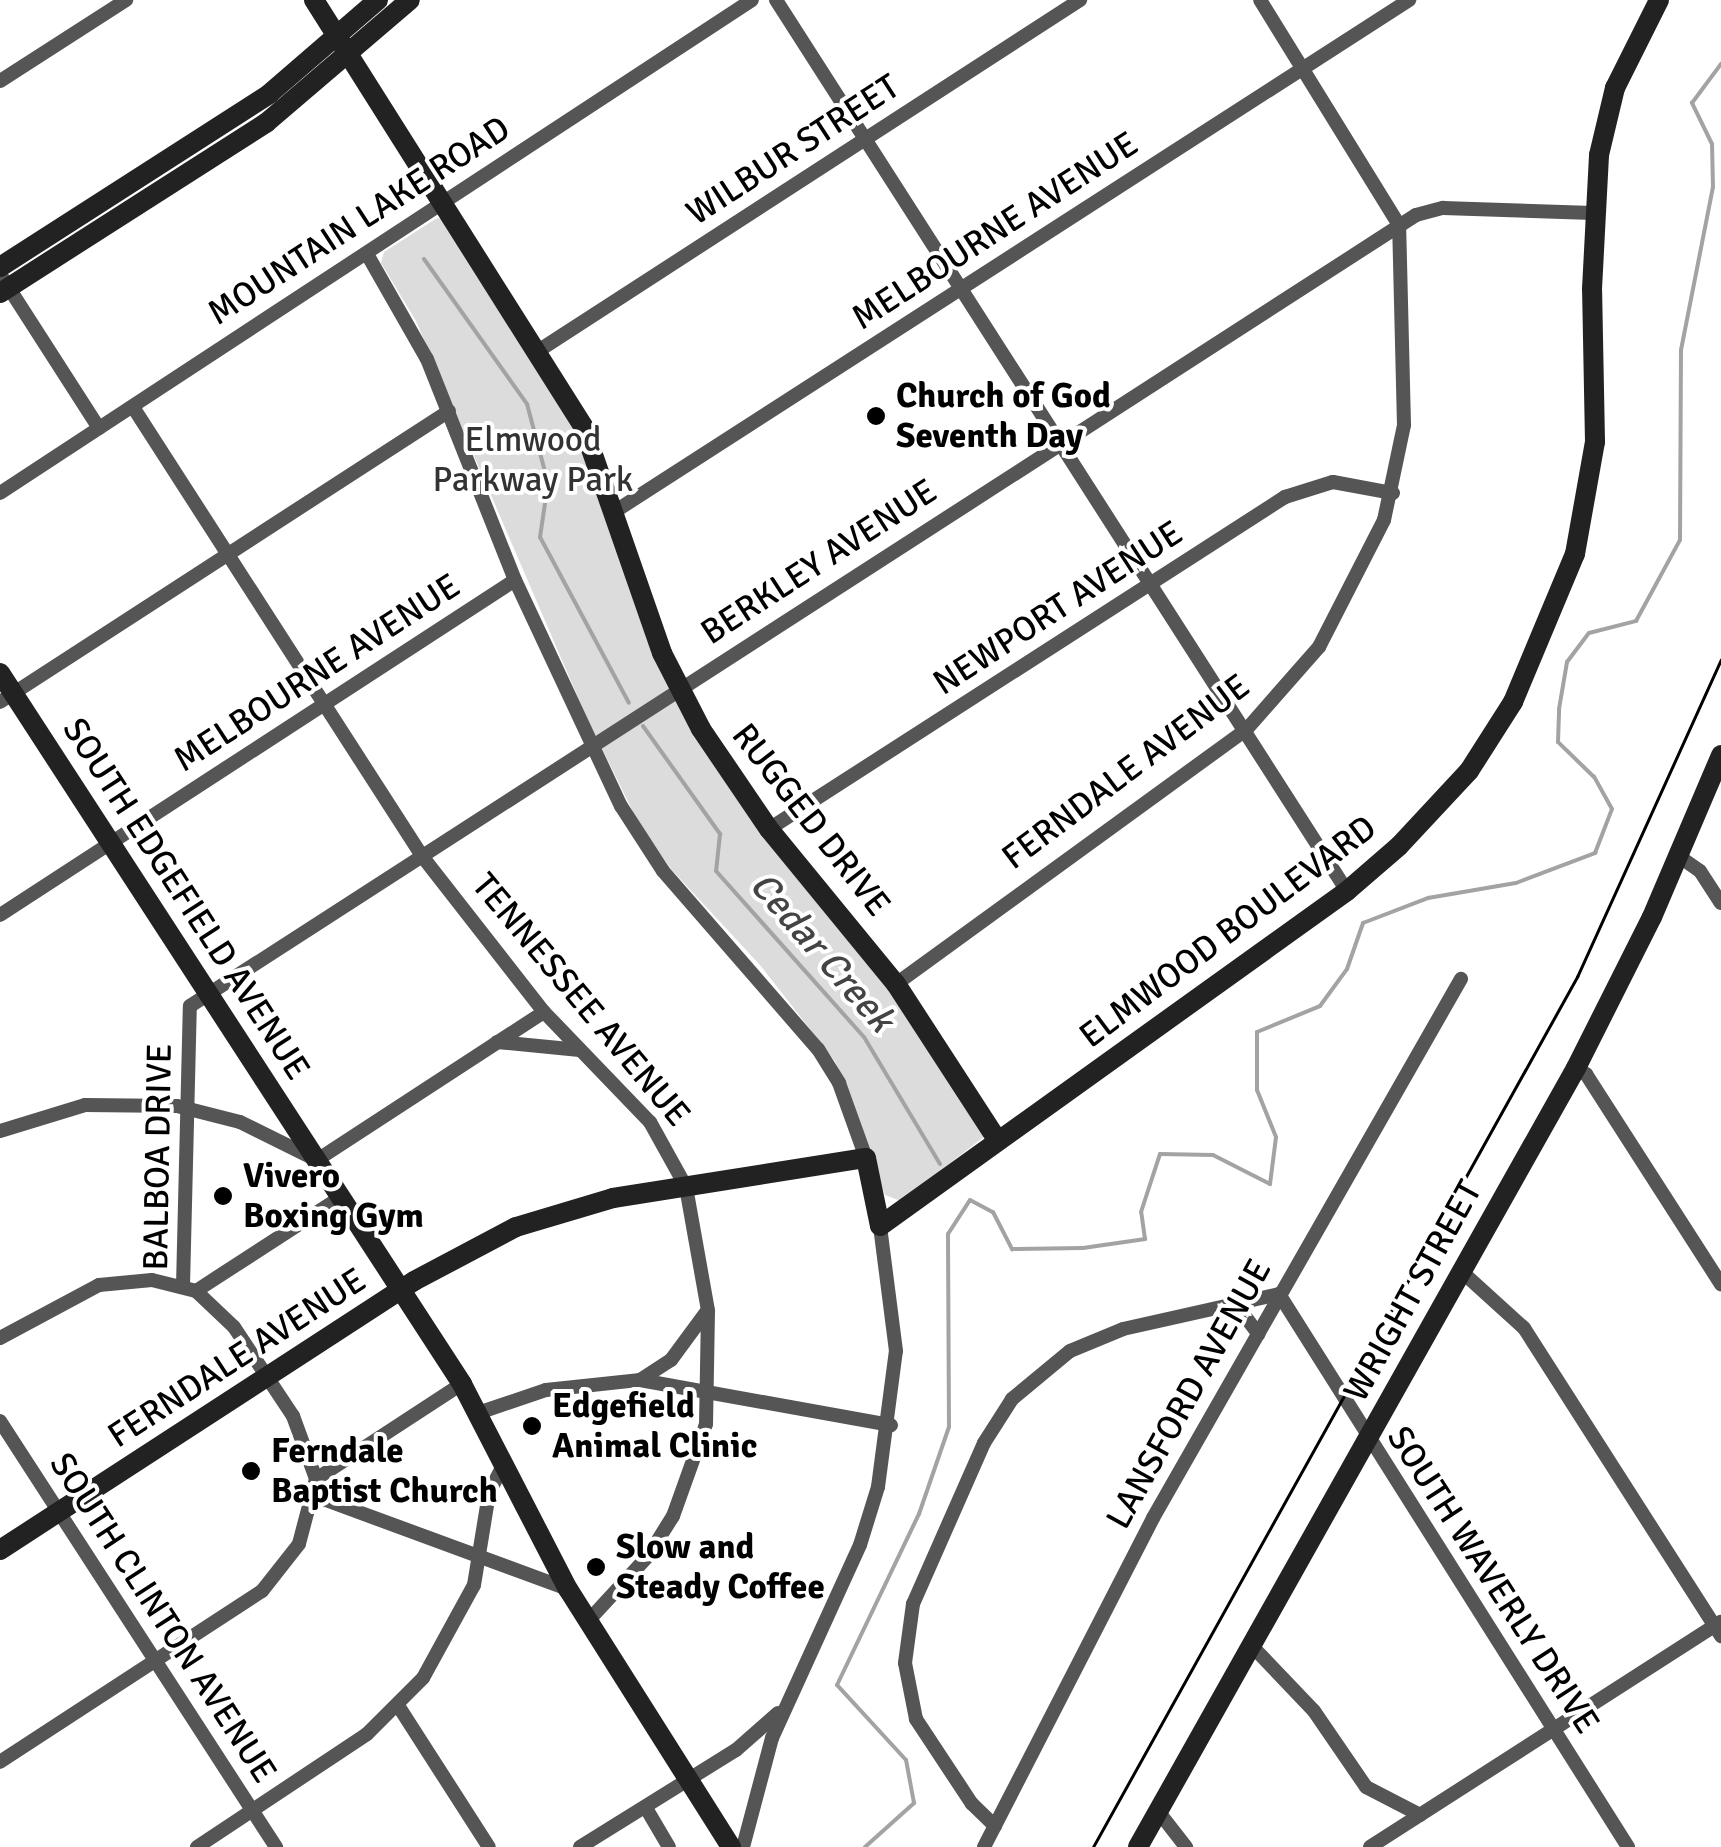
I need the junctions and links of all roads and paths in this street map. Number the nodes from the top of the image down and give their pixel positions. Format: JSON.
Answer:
{"nodes":[{"id":1,"x":126,"y":0,"type":"edge"},
{"id":2,"x":314,"y":0,"type":"edge"},
{"id":3,"x":378,"y":0,"type":"edge"},
{"id":4,"x":410,"y":0,"type":"edge"},
{"id":5,"x":752,"y":0,"type":"edge"},
{"id":6,"x":776,"y":0,"type":"edge"},
{"id":7,"x":1080,"y":0,"type":"edge"},
{"id":8,"x":1260,"y":0,"type":"edge"},
{"id":9,"x":1408,"y":0,"type":"edge"},
{"id":10,"x":1659,"y":0,"type":"edge"},
{"id":11,"x":336,"y":36,"type":"junction"},
{"id":12,"x":347,"y":55,"type":"junction"},
{"id":13,"x":1304,"y":68,"type":"junction"},
{"id":14,"x":0,"y":81,"type":"edge"},
{"id":15,"x":866,"y":139,"type":"junction"},
{"id":16,"x":169,"y":158,"type":"junction"},
{"id":17,"x":181,"y":176,"type":"junction"},
{"id":18,"x":441,"y":204,"type":"junction"},
{"id":19,"x":1593,"y":213,"type":"junction"},
{"id":20,"x":1399,"y":225,"type":"junction"},
{"id":21,"x":367,"y":254,"type":"junction"},
{"id":22,"x":2,"y":280,"type":"edge"},
{"id":23,"x":961,"y":288,"type":"junction"},
{"id":24,"x":538,"y":351,"type":"junction"},
{"id":25,"x":133,"y":407,"type":"junction"},
{"id":26,"x":448,"y":412,"type":"junction"},
{"id":27,"x":99,"y":428,"type":"junction"},
{"id":28,"x":1060,"y":443,"type":"junction"},
{"id":29,"x":0,"y":493,"type":"edge"},
{"id":30,"x":1392,"y":493,"type":"junction"},
{"id":31,"x":614,"y":512,"type":"junction"},
{"id":32,"x":228,"y":554,"type":"junction"},
{"id":33,"x":515,"y":580,"type":"junction"},
{"id":34,"x":1150,"y":584,"type":"junction"},
{"id":35,"x":0,"y":673,"type":"edge"},
{"id":36,"x":678,"y":688,"type":"junction"},
{"id":37,"x":7,"y":698,"type":"edge"},
{"id":38,"x":324,"y":704,"type":"junction"},
{"id":39,"x":1246,"y":730,"type":"junction"},
{"id":40,"x":591,"y":745,"type":"junction"},
{"id":41,"x":1721,"y":755,"type":"edge"},
{"id":42,"x":770,"y":830,"type":"junction"},
{"id":43,"x":112,"y":842,"type":"junction"},
{"id":44,"x":1677,"y":854,"type":"junction"},
{"id":45,"x":422,"y":856,"type":"junction"},
{"id":46,"x":1347,"y":891,"type":"junction"},
{"id":47,"x":1721,"y":904,"type":"edge"},
{"id":48,"x":0,"y":915,"type":"edge"},
{"id":49,"x":1461,"y":979,"type":"dead end"},
{"id":50,"x":896,"y":984,"type":"junction"},
{"id":51,"x":208,"y":994,"type":"junction"},
{"id":52,"x":544,"y":1012,"type":"junction"},
{"id":53,"x":496,"y":1042,"type":"junction"},
{"id":54,"x":581,"y":1050,"type":"junction"},
{"id":55,"x":1576,"y":1068,"type":"junction"},
{"id":56,"x":188,"y":1108,"type":"junction"},
{"id":57,"x":0,"y":1131,"type":"edge"},
{"id":58,"x":998,"y":1141,"type":"junction"},
{"id":59,"x":866,"y":1158,"type":"junction"},
{"id":60,"x":317,"y":1160,"type":"junction"},
{"id":61,"x":686,"y":1187,"type":"junction"},
{"id":62,"x":341,"y":1197,"type":"junction"},
{"id":63,"x":880,"y":1226,"type":"junction"},
{"id":64,"x":1460,"y":1270,"type":"junction"},
{"id":65,"x":1721,"y":1284,"type":"edge"},
{"id":66,"x":190,"y":1288,"type":"junction"},
{"id":67,"x":402,"y":1290,"type":"junction"},
{"id":68,"x":1280,"y":1294,"type":"junction"},
{"id":69,"x":1235,"y":1303,"type":"junction"},
{"id":70,"x":708,"y":1311,"type":"junction"},
{"id":71,"x":1258,"y":1334,"type":"junction"},
{"id":72,"x":0,"y":1338,"type":"edge"},
{"id":73,"x":268,"y":1378,"type":"junction"},
{"id":74,"x":640,"y":1380,"type":"junction"},
{"id":75,"x":462,"y":1384,"type":"junction"},
{"id":76,"x":709,"y":1391,"type":"junction"},
{"id":77,"x":478,"y":1413,"type":"junction"},
{"id":78,"x":0,"y":1421,"type":"edge"},
{"id":79,"x":891,"y":1425,"type":"junction"},
{"id":80,"x":1368,"y":1439,"type":"junction"},
{"id":81,"x":504,"y":1464,"type":"junction"},
{"id":82,"x":316,"y":1479,"type":"junction"},
{"id":83,"x":315,"y":1496,"type":"junction"},
{"id":84,"x":59,"y":1512,"type":"junction"},
{"id":85,"x":0,"y":1550,"type":"edge"},
{"id":86,"x":480,"y":1559,"type":"junction"},
{"id":87,"x":568,"y":1589,"type":"junction"},
{"id":88,"x":588,"y":1621,"type":"junction"},
{"id":89,"x":1719,"y":1628,"type":"edge"},
{"id":90,"x":1251,"y":1645,"type":"junction"},
{"id":91,"x":156,"y":1662,"type":"junction"},
{"id":92,"x":786,"y":1705,"type":"junction"},
{"id":93,"x":399,"y":1707,"type":"junction"},
{"id":94,"x":1554,"y":1730,"type":"junction"},
{"id":95,"x":0,"y":1762,"type":"edge"},
{"id":96,"x":689,"y":1780,"type":"junction"},
{"id":97,"x":646,"y":1808,"type":"junction"},
{"id":98,"x":253,"y":1810,"type":"junction"},
{"id":99,"x":1158,"y":1810,"type":"junction"},
{"id":100,"x":1420,"y":1815,"type":"junction"},
{"id":101,"x":994,"y":1826,"type":"junction"},
{"id":102,"x":197,"y":1847,"type":"edge"},
{"id":103,"x":276,"y":1847,"type":"edge"},
{"id":104,"x":489,"y":1847,"type":"edge"},
{"id":105,"x":580,"y":1847,"type":"edge"},
{"id":106,"x":669,"y":1847,"type":"edge"},
{"id":107,"x":731,"y":1847,"type":"edge"},
{"id":108,"x":743,"y":1847,"type":"edge"},
{"id":109,"x":984,"y":1847,"type":"edge"},
{"id":110,"x":1138,"y":1847,"type":"edge"},
{"id":111,"x":1186,"y":1847,"type":"edge"},
{"id":112,"x":1370,"y":1847,"type":"edge"},
{"id":113,"x":1628,"y":1847,"type":"edge"}],
"edges":[{"from":1,"to":14,"type":"street"},
{"from":2,"to":11,"type":"street","name":"RUGGED DRIVE"},
{"from":3,"to":11,"type":"street"},
{"from":4,"to":12,"type":"street"},
{"from":5,"to":18,"type":"street","name":"MOUNTAIN LAKE ROAD"},
{"from":6,"to":15,"type":"street"},
{"from":7,"to":15,"type":"street","name":"WILBUR STREET"},
{"from":8,"to":13,"type":"street"},
{"from":9,"to":13,"type":"street","name":"MELBOURNE AVENUE"},
{"from":10,"to":19,"type":"street","name":"ELMWOOD BOULEVARD"},
{"from":11,"to":12,"type":"street","name":"RUGGED DRIVE"},
{"from":11,"to":16,"type":"street"},
{"from":12,"to":17,"type":"street"},
{"from":12,"to":18,"type":"street","name":"RUGGED DRIVE"},
{"from":13,"to":20,"type":"street"},
{"from":13,"to":23,"type":"street","name":"MELBOURNE AVENUE"},
{"from":15,"to":23,"type":"street"},
{"from":15,"to":24,"type":"street","name":"WILBUR STREET"},
{"from":16,"to":17,"type":"street"},
{"from":16,"to":22,"type":"street"},
{"from":17,"to":22,"type":"street"},
{"from":18,"to":21,"type":"street","name":"MOUNTAIN LAKE ROAD"},
{"from":18,"to":24,"type":"street","name":"RUGGED DRIVE"},
{"from":19,"to":20,"type":"street","name":"BERKLEY AVENUE"},
{"from":19,"to":46,"type":"street","name":"ELMWOOD BOULEVARD"},
{"from":20,"to":28,"type":"street","name":"BERKLEY AVENUE"},
{"from":20,"to":30,"type":"street","name":"FERNDALE AVENUE"},
{"from":21,"to":25,"type":"street","name":"MOUNTAIN LAKE ROAD"},
{"from":21,"to":26,"type":"street"},
{"from":22,"to":27,"type":"street"},
{"from":23,"to":28,"type":"street"},
{"from":23,"to":31,"type":"street","name":"MELBOURNE AVENUE"},
{"from":24,"to":31,"type":"street","name":"RUGGED DRIVE"},
{"from":25,"to":27,"type":"street","name":"MOUNTAIN LAKE ROAD"},
{"from":25,"to":32,"type":"street","name":"TENNESSEE AVENUE"},
{"from":26,"to":32,"type":"street"},
{"from":26,"to":33,"type":"street"},
{"from":27,"to":29,"type":"street","name":"MOUNTAIN LAKE ROAD"},
{"from":28,"to":34,"type":"street"},
{"from":28,"to":36,"type":"street","name":"BERKLEY AVENUE"},
{"from":30,"to":34,"type":"street","name":"NEWPORT AVENUE"},
{"from":30,"to":39,"type":"street","name":"FERNDALE AVENUE"},
{"from":31,"to":36,"type":"street","name":"RUGGED DRIVE"},
{"from":32,"to":37,"type":"street"},
{"from":32,"to":38,"type":"street","name":"TENNESSEE AVENUE"},
{"from":33,"to":38,"type":"street","name":"MELBOURNE AVENUE"},
{"from":33,"to":40,"type":"street"},
{"from":34,"to":39,"type":"street"},
{"from":34,"to":42,"type":"street","name":"NEWPORT AVENUE"},
{"from":35,"to":37,"type":"street","name":"SOUTH EDGEFIELD AVENUE"},
{"from":36,"to":40,"type":"street","name":"BERKLEY AVENUE"},
{"from":36,"to":42,"type":"street","name":"RUGGED DRIVE"},
{"from":37,"to":43,"type":"street","name":"SOUTH EDGEFIELD AVENUE"},
{"from":38,"to":43,"type":"street","name":"MELBOURNE AVENUE"},
{"from":38,"to":45,"type":"street","name":"TENNESSEE AVENUE"},
{"from":39,"to":46,"type":"street"},
{"from":39,"to":50,"type":"street","name":"FERNDALE AVENUE"},
{"from":40,"to":45,"type":"street","name":"BERKLEY AVENUE"},
{"from":40,"to":59,"type":"street"},
{"from":41,"to":44,"type":"street","name":"WRIGHT STREET"},
{"from":42,"to":50,"type":"street","name":"RUGGED DRIVE"},
{"from":43,"to":48,"type":"street","name":"MELBOURNE AVENUE"},
{"from":43,"to":51,"type":"street","name":"SOUTH EDGEFIELD AVENUE"},
{"from":44,"to":47,"type":"street"},
{"from":44,"to":55,"type":"street","name":"WRIGHT STREET"},
{"from":45,"to":51,"type":"street","name":"BERKLEY AVENUE"},
{"from":45,"to":52,"type":"street","name":"TENNESSEE AVENUE"},
{"from":46,"to":58,"type":"street","name":"ELMWOOD BOULEVARD"},
{"from":49,"to":68,"type":"street","name":"LANSFORD AVENUE"},
{"from":50,"to":58,"type":"street","name":"RUGGED DRIVE"},
{"from":51,"to":56,"type":"street","name":"BALBOA DRIVE"},
{"from":51,"to":60,"type":"street","name":"SOUTH EDGEFIELD AVENUE"},
{"from":52,"to":53,"type":"street"},
{"from":52,"to":54,"type":"street","name":"TENNESSEE AVENUE"},
{"from":53,"to":54,"type":"street"},
{"from":53,"to":60,"type":"street"},
{"from":54,"to":61,"type":"street","name":"TENNESSEE AVENUE"},
{"from":55,"to":64,"type":"street","name":"WRIGHT STREET"},
{"from":55,"to":65,"type":"street"},
{"from":56,"to":57,"type":"street"},
{"from":56,"to":60,"type":"street","name":"SOUTH EDGEFIELD AVENUE"},
{"from":56,"to":66,"type":"street","name":"BALBOA DRIVE"},
{"from":58,"to":63,"type":"street","name":"ELMWOOD BOULEVARD"},
{"from":59,"to":61,"type":"street","name":"FERNDALE AVENUE"},
{"from":59,"to":63,"type":"street"},
{"from":60,"to":62,"type":"street","name":"SOUTH EDGEFIELD AVENUE"},
{"from":61,"to":67,"type":"street","name":"FERNDALE AVENUE"},
{"from":61,"to":70,"type":"street","name":"TENNESSEE AVENUE"},
{"from":62,"to":66,"type":"street"},
{"from":62,"to":67,"type":"street","name":"SOUTH EDGEFIELD AVENUE"},
{"from":63,"to":79,"type":"street"},
{"from":64,"to":80,"type":"street","name":"WRIGHT STREET"},
{"from":64,"to":89,"type":"street"},
{"from":66,"to":72,"type":"street"},
{"from":66,"to":73,"type":"street","name":"BALBOA DRIVE"},
{"from":67,"to":73,"type":"street","name":"FERNDALE AVENUE"},
{"from":67,"to":75,"type":"street","name":"SOUTH EDGEFIELD AVENUE"},
{"from":68,"to":69,"type":"street"},
{"from":68,"to":71,"type":"street","name":"LANSFORD AVENUE"},
{"from":68,"to":80,"type":"street","name":"SOUTH WAVERLY DRIVE"},
{"from":69,"to":71,"type":"street"},
{"from":69,"to":101,"type":"street"},
{"from":70,"to":74,"type":"street"},
{"from":70,"to":76,"type":"street","name":"TENNESSEE AVENUE"},
{"from":71,"to":101,"type":"street","name":"LANSFORD AVENUE"},
{"from":73,"to":82,"type":"street","name":"BALBOA DRIVE"},
{"from":73,"to":84,"type":"street","name":"FERNDALE AVENUE"},
{"from":74,"to":76,"type":"street"},
{"from":74,"to":77,"type":"street"},
{"from":75,"to":77,"type":"street","name":"SOUTH EDGEFIELD AVENUE"},
{"from":75,"to":82,"type":"street"},
{"from":76,"to":79,"type":"street"},
{"from":76,"to":88,"type":"street","name":"TENNESSEE AVENUE"},
{"from":77,"to":81,"type":"street","name":"SOUTH EDGEFIELD AVENUE"},
{"from":78,"to":84,"type":"street","name":"SOUTH CLINTON AVENUE"},
{"from":79,"to":92,"type":"street"},
{"from":80,"to":90,"type":"street","name":"WRIGHT STREET"},
{"from":80,"to":94,"type":"street","name":"SOUTH WAVERLY DRIVE"},
{"from":81,"to":86,"type":"street"},
{"from":81,"to":87,"type":"street","name":"SOUTH EDGEFIELD AVENUE"},
{"from":82,"to":83,"type":"street","name":"BALBOA DRIVE"},
{"from":83,"to":86,"type":"street"},
{"from":83,"to":91,"type":"street","name":"BALBOA DRIVE"},
{"from":84,"to":85,"type":"street","name":"FERNDALE AVENUE"},
{"from":84,"to":91,"type":"street","name":"SOUTH CLINTON AVENUE"},
{"from":86,"to":87,"type":"street"},
{"from":86,"to":93,"type":"street"},
{"from":87,"to":88,"type":"street","name":"SOUTH EDGEFIELD AVENUE"},
{"from":88,"to":96,"type":"street","name":"SOUTH EDGEFIELD AVENUE"},
{"from":89,"to":94,"type":"street"},
{"from":90,"to":99,"type":"street","name":"WRIGHT STREET"},
{"from":90,"to":100,"type":"street"},
{"from":91,"to":95,"type":"street","name":"BALBOA DRIVE"},
{"from":91,"to":98,"type":"street","name":"SOUTH CLINTON AVENUE"},
{"from":92,"to":96,"type":"street"},
{"from":92,"to":108,"type":"street"},
{"from":93,"to":98,"type":"street"},
{"from":93,"to":104,"type":"street"},
{"from":94,"to":100,"type":"street"},
{"from":94,"to":113,"type":"street","name":"SOUTH WAVERLY DRIVE"},
{"from":96,"to":97,"type":"street"},
{"from":96,"to":107,"type":"street","name":"SOUTH EDGEFIELD AVENUE"},
{"from":97,"to":105,"type":"street"},
{"from":97,"to":106,"type":"street"},
{"from":98,"to":102,"type":"street"},
{"from":98,"to":103,"type":"street","name":"SOUTH CLINTON AVENUE"},
{"from":99,"to":110,"type":"street","name":"WRIGHT STREET"},
{"from":99,"to":111,"type":"street"},
{"from":100,"to":112,"type":"street"},
{"from":101,"to":109,"type":"street","name":"LANSFORD AVENUE"}]}
